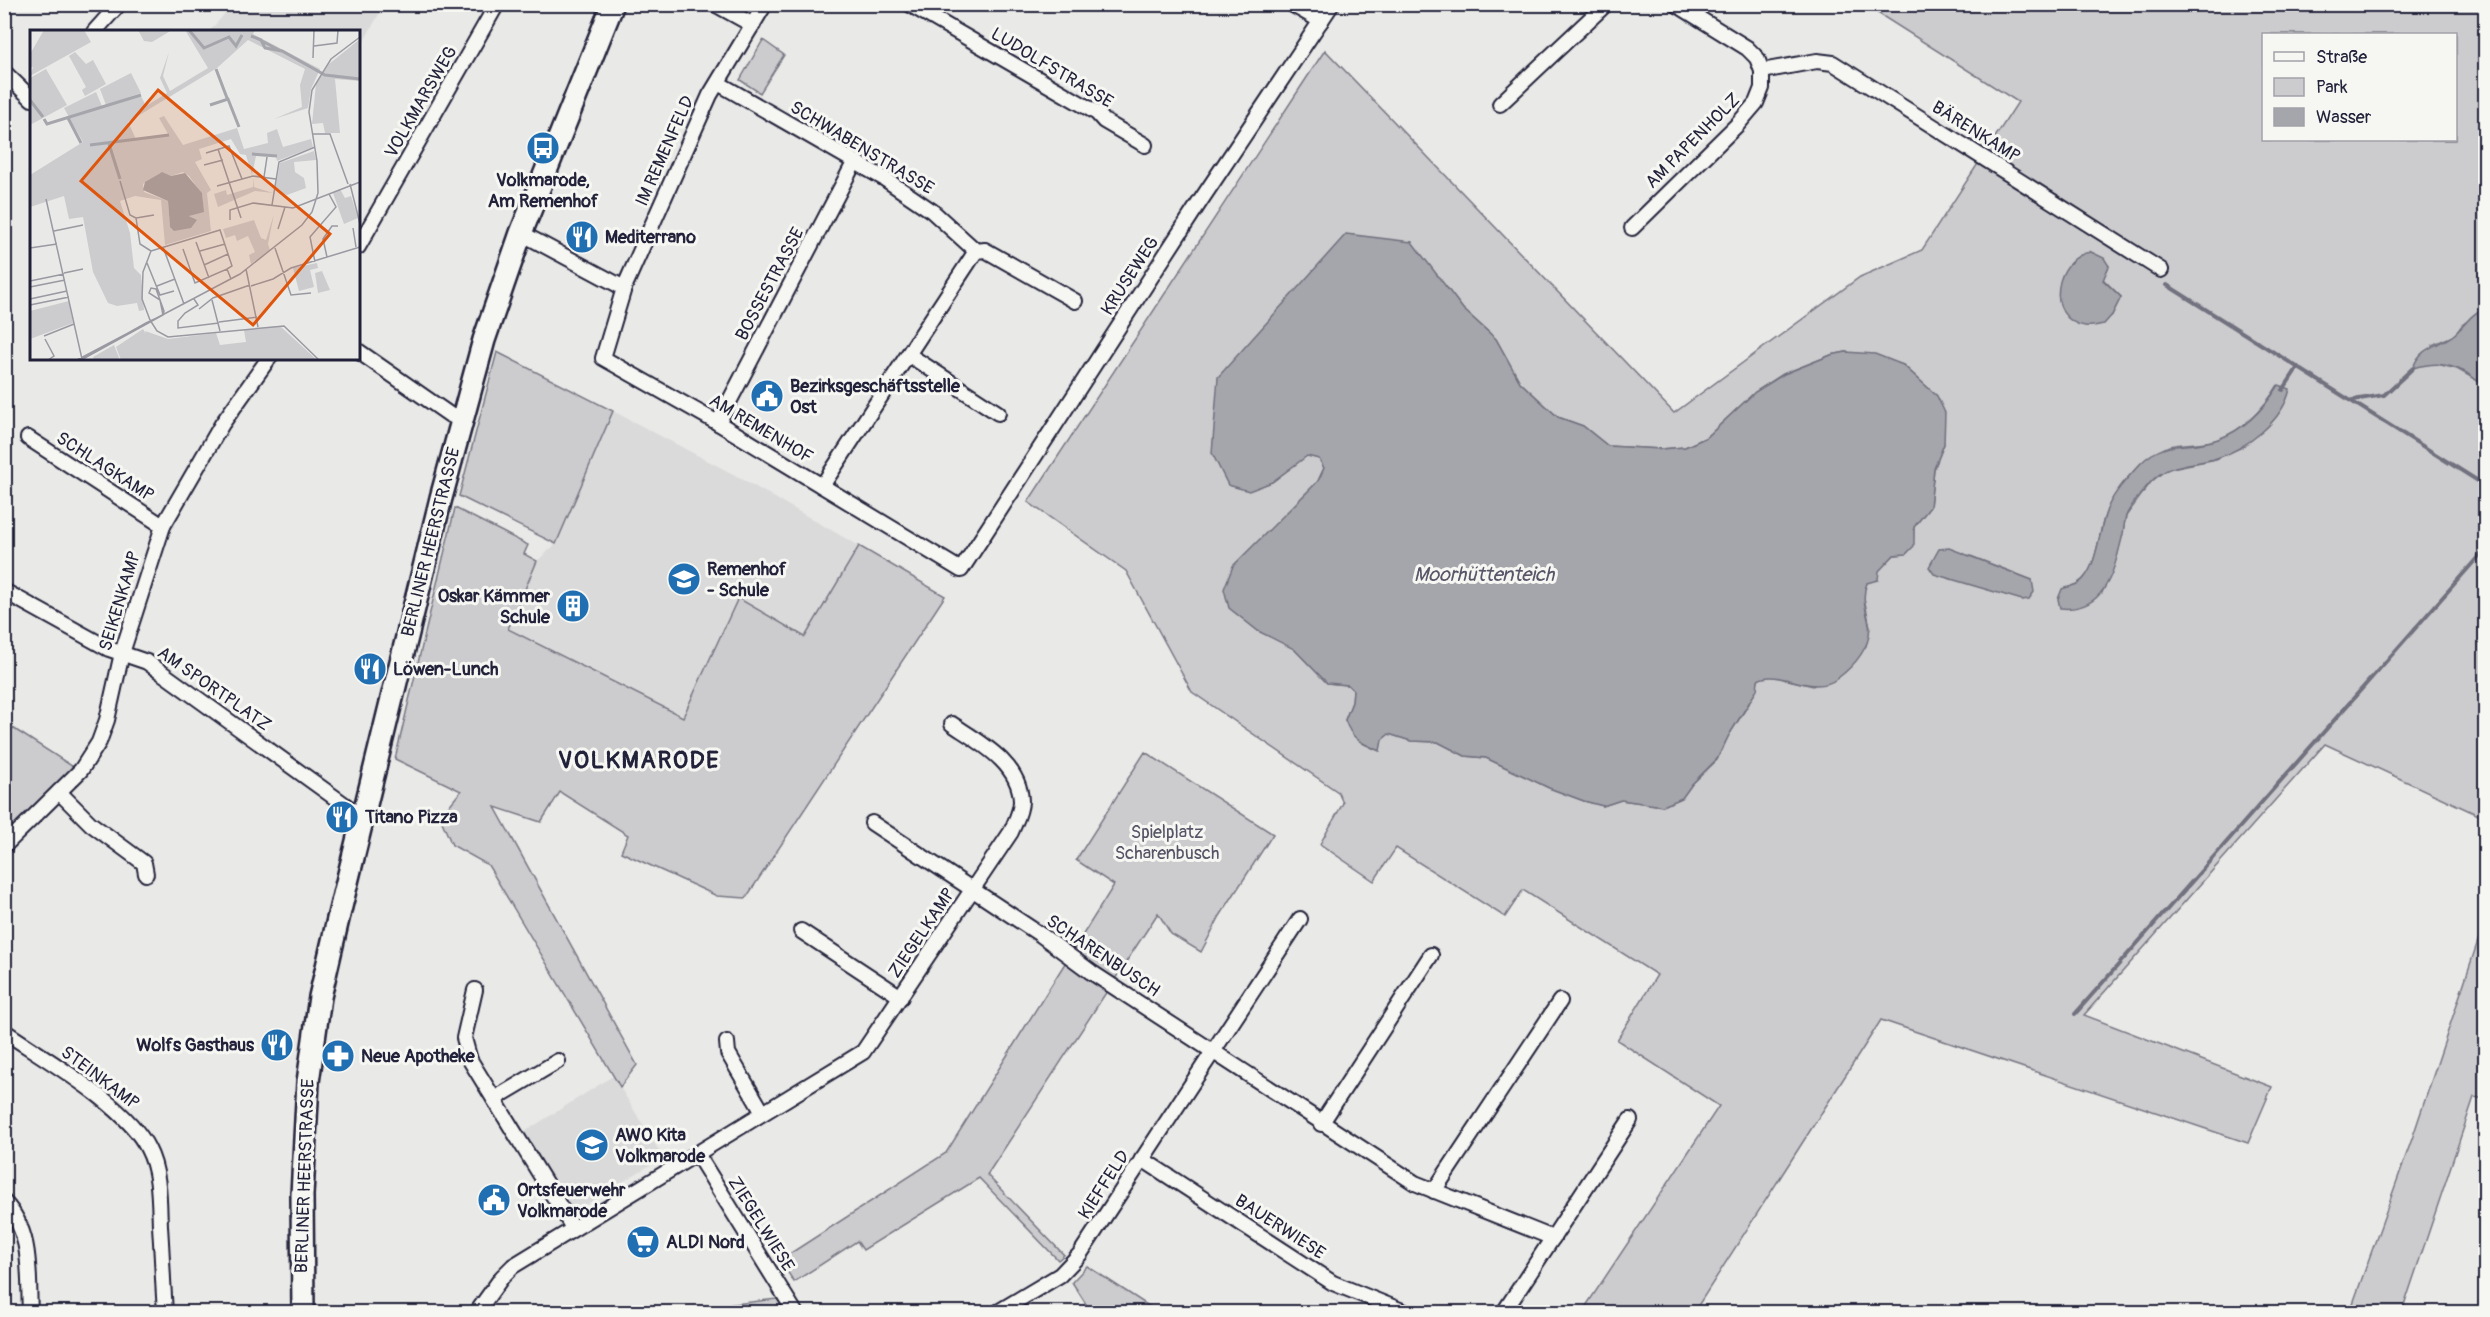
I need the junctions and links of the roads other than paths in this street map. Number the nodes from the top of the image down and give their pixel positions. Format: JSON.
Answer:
{"nodes":[{"id":1,"x":119,"y":4,"type":"edge"},
{"id":2,"x":496,"y":4,"type":"edge"},
{"id":3,"x":614,"y":4,"type":"edge"},
{"id":4,"x":715,"y":4,"type":"edge"},
{"id":5,"x":765,"y":4,"type":"edge"},
{"id":6,"x":909,"y":4,"type":"edge"},
{"id":7,"x":1291,"y":4,"type":"edge"},
{"id":8,"x":1332,"y":4,"type":"edge"},
{"id":9,"x":1606,"y":4,"type":"edge"},
{"id":10,"x":1676,"y":4,"type":"edge"},
{"id":11,"x":1321,"y":21,"type":"junction"},
{"id":12,"x":753,"y":25,"type":"junction"},
{"id":13,"x":96,"y":30,"type":"edge"},
{"id":14,"x":1762,"y":71,"type":"junction"},
{"id":15,"x":4,"y":72,"type":"edge"},
{"id":16,"x":718,"y":83,"type":"junction"},
{"id":17,"x":30,"y":97,"type":"edge"},
{"id":18,"x":1500,"y":104,"type":"dead end"},
{"id":19,"x":1145,"y":145,"type":"dead end"},
{"id":20,"x":855,"y":161,"type":"junction"},
{"id":21,"x":1632,"y":228,"type":"dead end"},
{"id":22,"x":521,"y":233,"type":"junction"},
{"id":23,"x":360,"y":243,"type":"edge"},
{"id":24,"x":976,"y":250,"type":"junction"},
{"id":25,"x":2161,"y":270,"type":"dead end"},
{"id":26,"x":624,"y":288,"type":"junction"},
{"id":27,"x":1075,"y":301,"type":"dead end"},
{"id":28,"x":360,"y":352,"type":"edge"},
{"id":29,"x":909,"y":355,"type":"junction"},
{"id":30,"x":268,"y":360,"type":"edge"},
{"id":31,"x":998,"y":413,"type":"dead end"},
{"id":32,"x":461,"y":420,"type":"junction"},
{"id":33,"x":718,"y":423,"type":"junction"},
{"id":34,"x":28,"y":438,"type":"dead end"},
{"id":35,"x":822,"y":486,"type":"junction"},
{"id":36,"x":163,"y":526,"type":"junction"},
{"id":37,"x":962,"y":570,"type":"joint"},
{"id":38,"x":4,"y":591,"type":"edge"},
{"id":39,"x":122,"y":653,"type":"junction"},
{"id":40,"x":952,"y":724,"type":"dead end"},
{"id":41,"x":59,"y":792,"type":"junction"},
{"id":42,"x":364,"y":814,"type":"junction"},
{"id":43,"x":872,"y":822,"type":"dead end"},
{"id":44,"x":4,"y":846,"type":"edge"},
{"id":45,"x":146,"y":874,"type":"dead end"},
{"id":46,"x":973,"y":889,"type":"junction"},
{"id":47,"x":1300,"y":919,"type":"dead end"},
{"id":48,"x":801,"y":931,"type":"dead end"},
{"id":49,"x":1431,"y":955,"type":"dead end"},
{"id":50,"x":475,"y":990,"type":"dead end"},
{"id":51,"x":901,"y":997,"type":"junction"},
{"id":52,"x":1560,"y":1001,"type":"dead end"},
{"id":53,"x":4,"y":1032,"type":"edge"},
{"id":54,"x":727,"y":1042,"type":"dead end"},
{"id":55,"x":1213,"y":1051,"type":"junction"},
{"id":56,"x":558,"y":1061,"type":"dead end"},
{"id":57,"x":494,"y":1099,"type":"junction"},
{"id":58,"x":763,"y":1113,"type":"junction"},
{"id":59,"x":1630,"y":1120,"type":"dead end"},
{"id":60,"x":1322,"y":1124,"type":"junction"},
{"id":61,"x":697,"y":1154,"type":"junction"},
{"id":62,"x":1142,"y":1159,"type":"junction"},
{"id":63,"x":1434,"y":1191,"type":"junction"},
{"id":64,"x":4,"y":1202,"type":"edge"},
{"id":65,"x":573,"y":1228,"type":"junction"},
{"id":66,"x":1553,"y":1238,"type":"junction"},
{"id":67,"x":30,"y":1312,"type":"edge"},
{"id":68,"x":165,"y":1312,"type":"edge"},
{"id":69,"x":303,"y":1312,"type":"edge"},
{"id":70,"x":477,"y":1312,"type":"edge"},
{"id":71,"x":795,"y":1312,"type":"edge"},
{"id":72,"x":998,"y":1312,"type":"edge"},
{"id":73,"x":1405,"y":1312,"type":"edge"},
{"id":74,"x":1504,"y":1312,"type":"edge"}],
"edges":[{"from":1,"to":13,"type":"street"},
{"from":2,"to":23,"type":"street","name":"VOLKMARSWEG"},
{"from":3,"to":22,"type":"main road","name":"BERLINER HEERSTRASSE"},
{"from":4,"to":12,"type":"street"},
{"from":5,"to":12,"type":"street","name":"IM REMENFELD"},
{"from":6,"to":19,"type":"street","name":"LUDOLFSTRASSE"},
{"from":7,"to":11,"type":"street"},
{"from":8,"to":11,"type":"street","name":"KRUSEWEG"},
{"from":9,"to":18,"type":"street"},
{"from":10,"to":14,"type":"street"},
{"from":11,"to":37,"type":"street","name":"KRUSEWEG"},
{"from":12,"to":16,"type":"street","name":"IM REMENFELD"},
{"from":14,"to":21,"type":"street","name":"AM PAPENHOLZ"},
{"from":14,"to":25,"type":"street","name":"BÄRENKAMP"},
{"from":15,"to":17,"type":"street"},
{"from":16,"to":20,"type":"street","name":"SCHWABENSTRASSE"},
{"from":16,"to":26,"type":"street","name":"IM REMENFELD"},
{"from":20,"to":24,"type":"street","name":"SCHWABENSTRASSE"},
{"from":20,"to":33,"type":"street","name":"BOSSESTRASSE"},
{"from":22,"to":26,"type":"street"},
{"from":22,"to":32,"type":"main road","name":"BERLINER HEERSTRASSE"},
{"from":24,"to":27,"type":"street","name":"SCHWABENSTRASSE"},
{"from":24,"to":29,"type":"street"},
{"from":26,"to":33,"type":"street","name":"AM REMENHOF"},
{"from":28,"to":32,"type":"street"},
{"from":29,"to":31,"type":"street"},
{"from":29,"to":35,"type":"street"},
{"from":30,"to":36,"type":"street","name":"SEIKENKAMP"},
{"from":32,"to":42,"type":"main road","name":"BERLINER HEERSTRASSE"},
{"from":33,"to":35,"type":"street","name":"AM REMENHOF"},
{"from":34,"to":36,"type":"street","name":"SCHLAGKAMP"},
{"from":35,"to":37,"type":"street","name":"AM REMENHOF"},
{"from":36,"to":39,"type":"street","name":"SEIKENKAMP"},
{"from":38,"to":39,"type":"street","name":"AM SPORTPLATZ"},
{"from":39,"to":41,"type":"street","name":"SEIKENKAMP"},
{"from":39,"to":42,"type":"street","name":"AM SPORTPLATZ"},
{"from":40,"to":46,"type":"street","name":"ZIEGELKAMP"},
{"from":41,"to":44,"type":"street","name":"SEIKENKAMP"},
{"from":41,"to":45,"type":"street"},
{"from":42,"to":69,"type":"main road","name":"BERLINER HEERSTRASSE"},
{"from":43,"to":46,"type":"street","name":"ZIEGELKAMP"},
{"from":46,"to":51,"type":"street","name":"ZIEGELKAMP"},
{"from":46,"to":55,"type":"street","name":"SCHARENBUSCH"},
{"from":47,"to":55,"type":"street"},
{"from":48,"to":51,"type":"street","name":"ZIEGELKAMP"},
{"from":49,"to":60,"type":"street"},
{"from":50,"to":57,"type":"street"},
{"from":51,"to":58,"type":"street","name":"ZIEGELKAMP"},
{"from":52,"to":63,"type":"street"},
{"from":53,"to":68,"type":"street","name":"STEINKAMP"},
{"from":54,"to":58,"type":"street"},
{"from":55,"to":60,"type":"street","name":"SCHARENBUSCH"},
{"from":55,"to":62,"type":"street","name":"KIEFFELD"},
{"from":56,"to":57,"type":"street"},
{"from":57,"to":65,"type":"street"},
{"from":58,"to":61,"type":"street","name":"ZIEGELKAMP"},
{"from":59,"to":66,"type":"street"},
{"from":60,"to":63,"type":"street","name":"SCHARENBUSCH"},
{"from":61,"to":65,"type":"street","name":"ZIEGELKAMP"},
{"from":61,"to":71,"type":"street","name":"ZIEGELWIESE"},
{"from":62,"to":72,"type":"street","name":"KIEFFELD"},
{"from":62,"to":73,"type":"street","name":"BAUERWIESE"},
{"from":63,"to":66,"type":"street","name":"SCHARENBUSCH"},
{"from":64,"to":67,"type":"street"},
{"from":65,"to":70,"type":"street","name":"ZIEGELKAMP"},
{"from":66,"to":74,"type":"street"}]}
